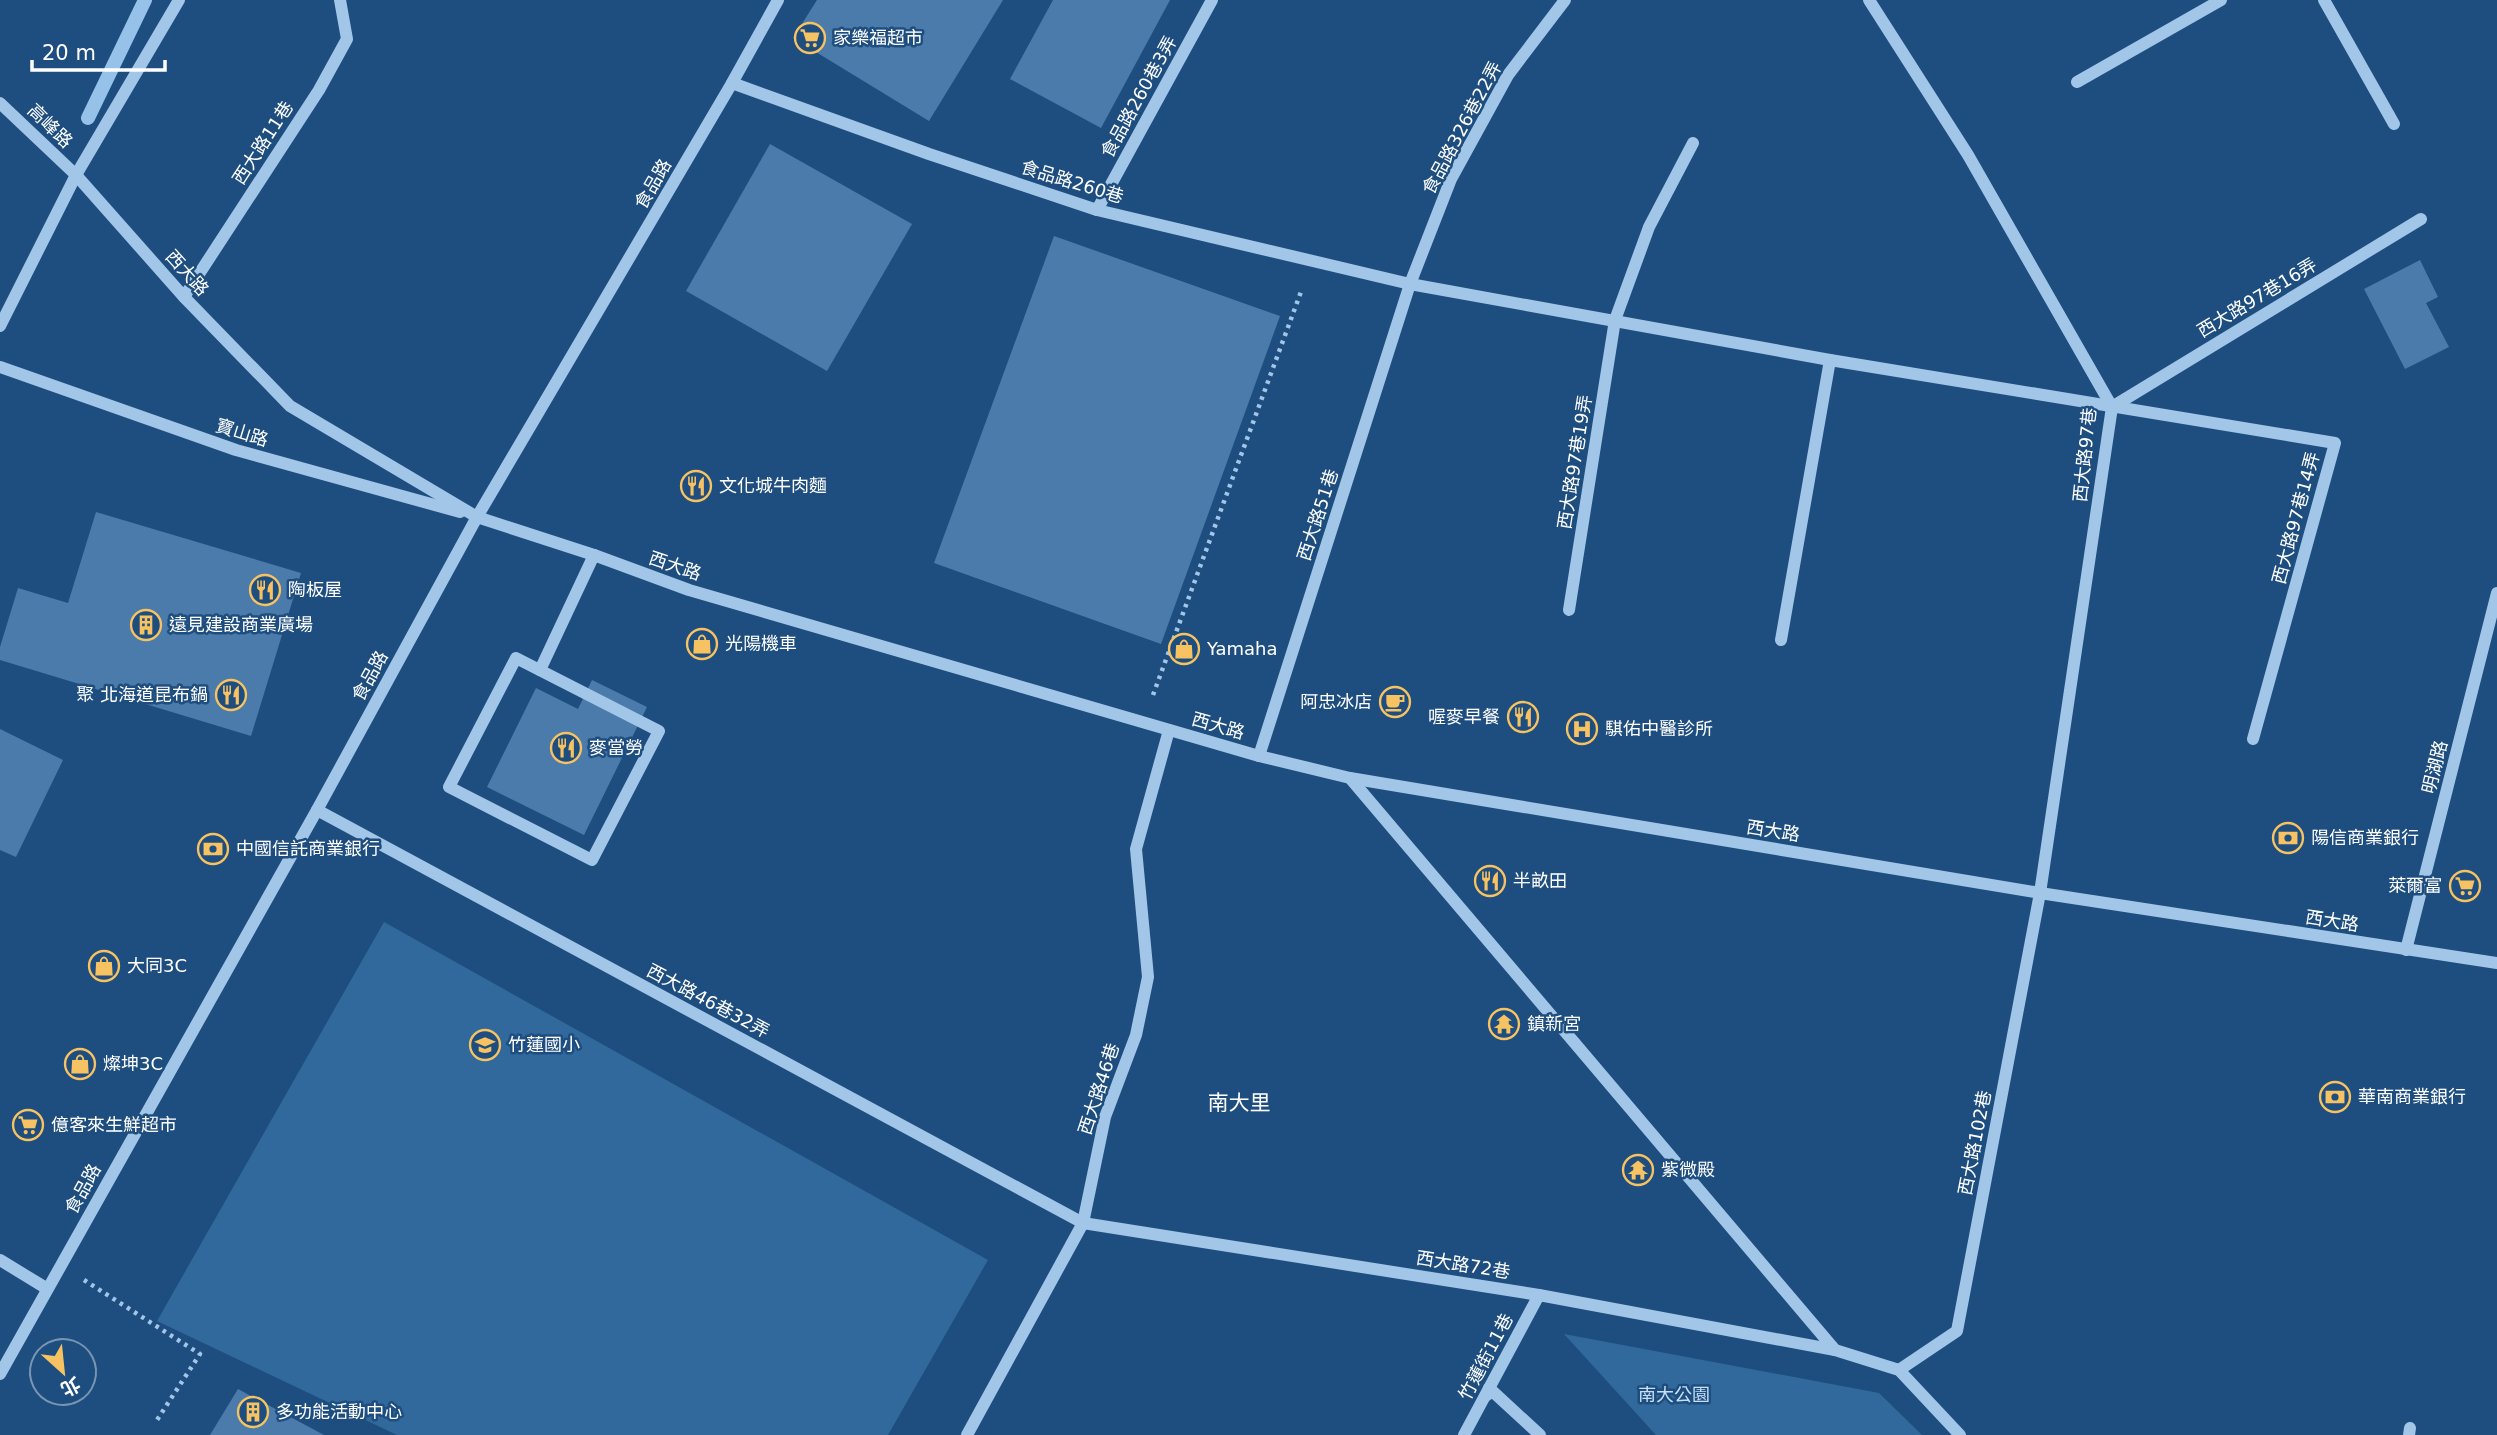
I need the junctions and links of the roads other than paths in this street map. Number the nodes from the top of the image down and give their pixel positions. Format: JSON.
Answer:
{"nodes":[{"id":1,"x":179,"y":0,"type":"edge"},
{"id":2,"x":340,"y":0,"type":"edge"},
{"id":3,"x":778,"y":0,"type":"edge"},
{"id":4,"x":1212,"y":0,"type":"edge"},
{"id":5,"x":1565,"y":0,"type":"edge"},
{"id":6,"x":1869,"y":0,"type":"edge"},
{"id":7,"x":2221,"y":0,"type":"edge"},
{"id":8,"x":2324,"y":0,"type":"edge"},
{"id":9,"x":2077,"y":82,"type":"dead end"},
{"id":10,"x":732,"y":83,"type":"junction"},
{"id":11,"x":0,"y":103,"type":"edge"},
{"id":12,"x":2394,"y":124,"type":"dead end"},
{"id":13,"x":1693,"y":143,"type":"dead end"},
{"id":14,"x":76,"y":175,"type":"junction"},
{"id":15,"x":1097,"y":210,"type":"junction"},
{"id":16,"x":2421,"y":219,"type":"dead end"},
{"id":17,"x":1410,"y":284,"type":"junction"},
{"id":18,"x":184,"y":297,"type":"junction"},
{"id":19,"x":1615,"y":320,"type":"junction"},
{"id":20,"x":0,"y":326,"type":"edge"},
{"id":21,"x":1830,"y":360,"type":"junction"},
{"id":22,"x":0,"y":367,"type":"edge"},
{"id":23,"x":2112,"y":407,"type":"junction"},
{"id":24,"x":477,"y":517,"type":"junction"},
{"id":25,"x":594,"y":555,"type":"junction"},
{"id":26,"x":2497,"y":593,"type":"edge"},
{"id":27,"x":1569,"y":610,"type":"dead end"},
{"id":28,"x":1781,"y":640,"type":"dead end"},
{"id":29,"x":540,"y":670,"type":"junction"},
{"id":30,"x":1169,"y":730,"type":"junction"},
{"id":31,"x":2253,"y":739,"type":"dead end"},
{"id":32,"x":1259,"y":756,"type":"junction"},
{"id":33,"x":1350,"y":778,"type":"junction"},
{"id":34,"x":317,"y":810,"type":"junction"},
{"id":35,"x":2040,"y":893,"type":"junction"},
{"id":36,"x":2406,"y":950,"type":"junction"},
{"id":37,"x":2497,"y":962,"type":"edge"},
{"id":38,"x":1083,"y":1223,"type":"junction"},
{"id":39,"x":0,"y":1260,"type":"edge"},
{"id":40,"x":46,"y":1288,"type":"junction"},
{"id":41,"x":1539,"y":1295,"type":"junction"},
{"id":42,"x":1835,"y":1350,"type":"junction"},
{"id":43,"x":1899,"y":1370,"type":"junction"},
{"id":44,"x":0,"y":1374,"type":"edge"},
{"id":45,"x":1489,"y":1388,"type":"junction"},
{"id":46,"x":967,"y":1435,"type":"edge"},
{"id":47,"x":1464,"y":1435,"type":"edge"},
{"id":48,"x":1474,"y":1435,"type":"edge"},
{"id":49,"x":1540,"y":1435,"type":"edge"},
{"id":50,"x":1960,"y":1435,"type":"edge"}],
"edges":[{"from":1,"to":14,"type":"street"},
{"from":2,"to":18,"type":"street","name":"西大路11巷"},
{"from":3,"to":10,"type":"street","name":"食品路"},
{"from":4,"to":15,"type":"street","name":"食品路260巷3弄"},
{"from":5,"to":17,"type":"street","name":"食品路326巷22弄"},
{"from":6,"to":23,"type":"street","name":"西大路97巷"},
{"from":7,"to":9,"type":"street"},
{"from":8,"to":12,"type":"street"},
{"from":10,"to":15,"type":"street","name":"食品路260巷"},
{"from":10,"to":24,"type":"street","name":"食品路"},
{"from":11,"to":14,"type":"street","name":"高峰路"},
{"from":13,"to":19,"type":"street","name":"西大路97巷19弄"},
{"from":14,"to":18,"type":"street","name":"西大路"},
{"from":14,"to":20,"type":"street"},
{"from":15,"to":17,"type":"street","name":"食品路260巷"},
{"from":16,"to":23,"type":"street","name":"西大路97巷16弄"},
{"from":17,"to":19,"type":"street"},
{"from":17,"to":32,"type":"street","name":"西大路51巷"},
{"from":18,"to":24,"type":"street","name":"西大路"},
{"from":19,"to":21,"type":"street"},
{"from":19,"to":27,"type":"street","name":"西大路97巷19弄"},
{"from":21,"to":23,"type":"street"},
{"from":21,"to":28,"type":"street"},
{"from":22,"to":24,"type":"street","name":"寶山路"},
{"from":23,"to":31,"type":"street","name":"西大路97巷14弄"},
{"from":23,"to":35,"type":"street","name":"西大路97巷"},
{"from":24,"to":25,"type":"street","name":"西大路"},
{"from":24,"to":34,"type":"street","name":"食品路"},
{"from":25,"to":29,"type":"street"},
{"from":25,"to":30,"type":"street","name":"西大路"},
{"from":26,"to":36,"type":"street","name":"明湖路"},
{"from":29,"to":29,"type":"street"},
{"from":30,"to":32,"type":"street","name":"西大路"},
{"from":30,"to":38,"type":"street","name":"西大路46巷"},
{"from":32,"to":33,"type":"street","name":"西大路"},
{"from":33,"to":35,"type":"street","name":"西大路"},
{"from":33,"to":42,"type":"street"},
{"from":34,"to":38,"type":"street","name":"西大路46巷32弄"},
{"from":34,"to":40,"type":"street","name":"食品路"},
{"from":35,"to":36,"type":"street","name":"西大路"},
{"from":35,"to":43,"type":"street","name":"西大路102巷"},
{"from":36,"to":37,"type":"street","name":"西大路"},
{"from":38,"to":41,"type":"street","name":"西大路72巷"},
{"from":38,"to":46,"type":"street","name":"西大路46巷"},
{"from":39,"to":40,"type":"street"},
{"from":40,"to":44,"type":"street","name":"食品路"},
{"from":41,"to":42,"type":"street","name":"西大路72巷"},
{"from":41,"to":45,"type":"street","name":"竹蓮街11巷"},
{"from":42,"to":43,"type":"street","name":"西大路72巷"},
{"from":43,"to":50,"type":"street","name":"西大路72巷"},
{"from":45,"to":47,"type":"street","name":"竹蓮街11巷"},
{"from":45,"to":48,"type":"street"},
{"from":45,"to":49,"type":"street"}]}
